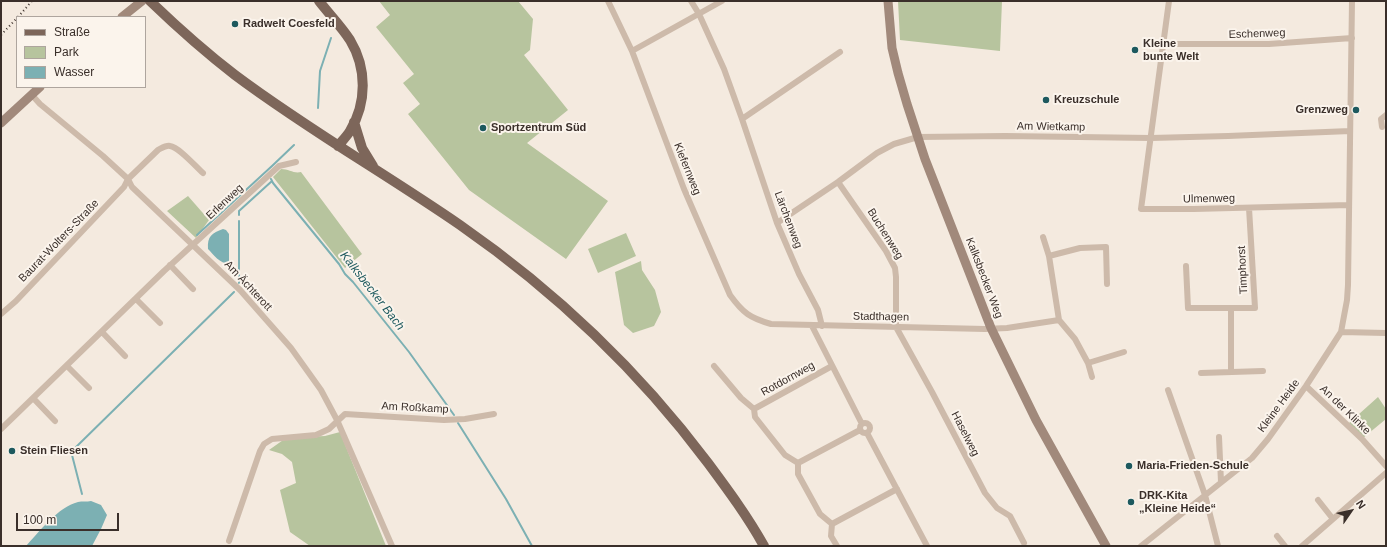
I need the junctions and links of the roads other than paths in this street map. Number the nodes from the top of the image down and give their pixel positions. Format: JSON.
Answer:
{"nodes":[{"id":1,"x":142,"y":1,"type":"edge"},
{"id":2,"x":150,"y":1,"type":"edge"},
{"id":3,"x":319,"y":1,"type":"edge"},
{"id":4,"x":608,"y":1,"type":"edge"},
{"id":5,"x":691,"y":1,"type":"edge"},
{"id":6,"x":722,"y":1,"type":"edge"},
{"id":7,"x":888,"y":1,"type":"edge"},
{"id":8,"x":1169,"y":1,"type":"edge"},
{"id":9,"x":1352,"y":1,"type":"edge"},
{"id":10,"x":698,"y":14,"type":"junction"},
{"id":11,"x":123,"y":16,"type":"edge"},
{"id":12,"x":1352,"y":38,"type":"junction"},
{"id":13,"x":1163,"y":44,"type":"junction"},
{"id":14,"x":632,"y":51,"type":"junction"},
{"id":15,"x":840,"y":52,"type":"dead end"},
{"id":16,"x":39,"y":88,"type":"edge"},
{"id":17,"x":32,"y":94,"type":"junction"},
{"id":18,"x":1386,"y":115,"type":"edge"},
{"id":19,"x":742,"y":118,"type":"junction"},
{"id":20,"x":354,"y":122,"type":"junction"},
{"id":21,"x":1,"y":123,"type":"edge"},
{"id":22,"x":1382,"y":127,"type":"dead end"},
{"id":23,"x":1350,"y":131,"type":"junction"},
{"id":24,"x":918,"y":137,"type":"junction"},
{"id":25,"x":1151,"y":138,"type":"junction"},
{"id":26,"x":338,"y":146,"type":"junction"},
{"id":27,"x":296,"y":162,"type":"dead end"},
{"id":28,"x":378,"y":172,"type":"junction"},
{"id":29,"x":203,"y":173,"type":"dead end"},
{"id":30,"x":128,"y":179,"type":"junction"},
{"id":31,"x":838,"y":182,"type":"junction"},
{"id":32,"x":1349,"y":205,"type":"junction"},
{"id":33,"x":1250,"y":208,"type":"junction"},
{"id":34,"x":777,"y":223,"type":"junction"},
{"id":35,"x":1043,"y":237,"type":"dead end"},
{"id":36,"x":193,"y":245,"type":"junction"},
{"id":37,"x":1049,"y":256,"type":"junction"},
{"id":38,"x":170,"y":265,"type":"junction"},
{"id":39,"x":1186,"y":266,"type":"dead end"},
{"id":40,"x":1107,"y":284,"type":"dead end"},
{"id":41,"x":193,"y":289,"type":"dead end"},
{"id":42,"x":136,"y":299,"type":"junction"},
{"id":43,"x":1231,"y":308,"type":"junction"},
{"id":44,"x":1,"y":314,"type":"edge"},
{"id":45,"x":1059,"y":320,"type":"junction"},
{"id":46,"x":160,"y":323,"type":"dead end"},
{"id":47,"x":771,"y":324,"type":"joint"},
{"id":48,"x":812,"y":326,"type":"junction"},
{"id":49,"x":822,"y":326,"type":"junction"},
{"id":50,"x":896,"y":327,"type":"junction"},
{"id":51,"x":991,"y":328,"type":"junction"},
{"id":52,"x":102,"y":332,"type":"junction"},
{"id":53,"x":1341,"y":332,"type":"junction"},
{"id":54,"x":1386,"y":333,"type":"edge"},
{"id":55,"x":1124,"y":352,"type":"dead end"},
{"id":56,"x":125,"y":356,"type":"dead end"},
{"id":57,"x":1088,"y":364,"type":"junction"},
{"id":58,"x":67,"y":366,"type":"junction"},
{"id":59,"x":714,"y":366,"type":"dead end"},
{"id":60,"x":832,"y":366,"type":"junction"},
{"id":61,"x":1262,"y":371,"type":"dead end"},
{"id":62,"x":1231,"y":372,"type":"junction"},
{"id":63,"x":1201,"y":373,"type":"dead end"},
{"id":64,"x":1092,"y":377,"type":"dead end"},
{"id":65,"x":1306,"y":386,"type":"junction"},
{"id":66,"x":89,"y":388,"type":"dead end"},
{"id":67,"x":1168,"y":390,"type":"dead end"},
{"id":68,"x":33,"y":398,"type":"junction"},
{"id":69,"x":754,"y":409,"type":"junction"},
{"id":70,"x":494,"y":414,"type":"dead end"},
{"id":71,"x":337,"y":420,"type":"junction"},
{"id":72,"x":55,"y":421,"type":"dead end"},
{"id":73,"x":862,"y":424,"type":"junction"},
{"id":74,"x":1,"y":429,"type":"edge"},
{"id":75,"x":860,"y":430,"type":"junction"},
{"id":76,"x":867,"y":433,"type":"junction"},
{"id":77,"x":1219,"y":437,"type":"dead end"},
{"id":78,"x":798,"y":463,"type":"junction"},
{"id":79,"x":1386,"y":466,"type":"edge"},
{"id":80,"x":1386,"y":474,"type":"edge"},
{"id":81,"x":1221,"y":482,"type":"junction"},
{"id":82,"x":897,"y":490,"type":"junction"},
{"id":83,"x":1205,"y":496,"type":"junction"},
{"id":84,"x":1318,"y":500,"type":"dead end"},
{"id":85,"x":1333,"y":519,"type":"junction"},
{"id":86,"x":832,"y":524,"type":"junction"},
{"id":87,"x":1277,"y":536,"type":"dead end"},
{"id":88,"x":229,"y":541,"type":"dead end"},
{"id":89,"x":1024,"y":543,"type":"dead end"},
{"id":90,"x":392,"y":546,"type":"edge"},
{"id":91,"x":764,"y":546,"type":"edge"},
{"id":92,"x":837,"y":546,"type":"edge"},
{"id":93,"x":927,"y":546,"type":"edge"},
{"id":94,"x":1106,"y":546,"type":"edge"},
{"id":95,"x":1141,"y":546,"type":"edge"},
{"id":96,"x":1218,"y":546,"type":"edge"},
{"id":97,"x":1284,"y":546,"type":"edge"},
{"id":98,"x":1302,"y":546,"type":"edge"}],
"edges":[{"from":1,"to":11,"type":"street"},
{"from":2,"to":26,"type":"main road"},
{"from":3,"to":20,"type":"main road"},
{"from":4,"to":14,"type":"street","name":"Kiefernweg"},
{"from":5,"to":10,"type":"street","name":"Lärchenweg"},
{"from":6,"to":10,"type":"street"},
{"from":7,"to":24,"type":"street","name":"Kalksbecker Weg"},
{"from":8,"to":13,"type":"street"},
{"from":9,"to":12,"type":"street"},
{"from":10,"to":14,"type":"street"},
{"from":10,"to":19,"type":"street","name":"Lärchenweg"},
{"from":12,"to":13,"type":"street","name":"Eschenweg"},
{"from":12,"to":23,"type":"street"},
{"from":13,"to":25,"type":"street"},
{"from":14,"to":47,"type":"street","name":"Kiefernweg"},
{"from":15,"to":19,"type":"street"},
{"from":16,"to":17,"type":"street"},
{"from":17,"to":21,"type":"street"},
{"from":17,"to":30,"type":"street","name":"Am Ächterott"},
{"from":18,"to":22,"type":"street"},
{"from":19,"to":34,"type":"street","name":"Lärchenweg"},
{"from":20,"to":26,"type":"main road"},
{"from":20,"to":28,"type":"main road"},
{"from":23,"to":25,"type":"street","name":"Am Wietkamp"},
{"from":23,"to":32,"type":"street"},
{"from":24,"to":25,"type":"street","name":"Am Wietkamp"},
{"from":24,"to":31,"type":"street","name":"Am Wietkamp"},
{"from":24,"to":51,"type":"street","name":"Kalksbecker Weg"},
{"from":25,"to":33,"type":"street","name":"Ulmenweg"},
{"from":26,"to":28,"type":"main road"},
{"from":27,"to":36,"type":"street","name":"Erlenweg"},
{"from":28,"to":91,"type":"main road"},
{"from":29,"to":30,"type":"street"},
{"from":30,"to":36,"type":"street","name":"Am Ächterott"},
{"from":30,"to":44,"type":"street","name":"Baurat-Wolters-Straße"},
{"from":31,"to":34,"type":"street","name":"Am Wietkamp"},
{"from":31,"to":50,"type":"street","name":"Buchenweg"},
{"from":32,"to":33,"type":"street","name":"Ulmenweg"},
{"from":32,"to":53,"type":"street"},
{"from":33,"to":43,"type":"street","name":"Timphorst"},
{"from":34,"to":49,"type":"street","name":"Lärchenweg"},
{"from":35,"to":37,"type":"street"},
{"from":36,"to":38,"type":"street","name":"Erlenweg"},
{"from":36,"to":71,"type":"street","name":"Am Ächterott"},
{"from":37,"to":40,"type":"street"},
{"from":37,"to":45,"type":"street"},
{"from":38,"to":41,"type":"street"},
{"from":38,"to":42,"type":"street","name":"Erlenweg"},
{"from":39,"to":43,"type":"street","name":"Timphorst"},
{"from":42,"to":46,"type":"street"},
{"from":42,"to":52,"type":"street","name":"Erlenweg"},
{"from":43,"to":62,"type":"street","name":"Timphorst"},
{"from":45,"to":51,"type":"street","name":"Stadthagen"},
{"from":45,"to":57,"type":"street"},
{"from":47,"to":48,"type":"street","name":"Stadthagen"},
{"from":48,"to":49,"type":"street","name":"Stadthagen"},
{"from":48,"to":60,"type":"street","name":"Rotdornweg"},
{"from":49,"to":50,"type":"street","name":"Stadthagen"},
{"from":50,"to":51,"type":"street","name":"Stadthagen"},
{"from":50,"to":89,"type":"street","name":"Haselweg"},
{"from":51,"to":94,"type":"street","name":"Kalksbecker Weg"},
{"from":52,"to":56,"type":"street"},
{"from":52,"to":58,"type":"street","name":"Erlenweg"},
{"from":53,"to":54,"type":"street"},
{"from":53,"to":65,"type":"street","name":"Kleine Heide"},
{"from":55,"to":57,"type":"street"},
{"from":57,"to":64,"type":"street"},
{"from":58,"to":66,"type":"street"},
{"from":58,"to":68,"type":"street","name":"Erlenweg"},
{"from":59,"to":69,"type":"street"},
{"from":60,"to":69,"type":"street","name":"Rotdornweg"},
{"from":60,"to":73,"type":"street","name":"Rotdornweg"},
{"from":61,"to":62,"type":"street"},
{"from":62,"to":63,"type":"street"},
{"from":65,"to":79,"type":"street","name":"An der Klinke"},
{"from":65,"to":81,"type":"street","name":"Kleine Heide"},
{"from":67,"to":83,"type":"street"},
{"from":68,"to":72,"type":"street"},
{"from":68,"to":74,"type":"street","name":"Erlenweg"},
{"from":69,"to":78,"type":"street","name":"Rotdornweg"},
{"from":70,"to":71,"type":"street","name":"Am Roßkamp"},
{"from":71,"to":88,"type":"street"},
{"from":71,"to":90,"type":"street","name":"Am Ächterott"},
{"from":73,"to":75,"type":"street"},
{"from":73,"to":76,"type":"street","name":"Rotdornweg"},
{"from":75,"to":76,"type":"street"},
{"from":75,"to":78,"type":"street"},
{"from":76,"to":82,"type":"street","name":"Rotdornweg"},
{"from":77,"to":81,"type":"street"},
{"from":78,"to":86,"type":"street"},
{"from":80,"to":85,"type":"street"},
{"from":81,"to":83,"type":"street","name":"Kleine Heide"},
{"from":82,"to":86,"type":"street"},
{"from":82,"to":93,"type":"street","name":"Rotdornweg"},
{"from":83,"to":95,"type":"street","name":"Kleine Heide"},
{"from":83,"to":96,"type":"street"},
{"from":84,"to":85,"type":"street"},
{"from":85,"to":98,"type":"street"},
{"from":86,"to":92,"type":"street"},
{"from":87,"to":97,"type":"street"}]}
